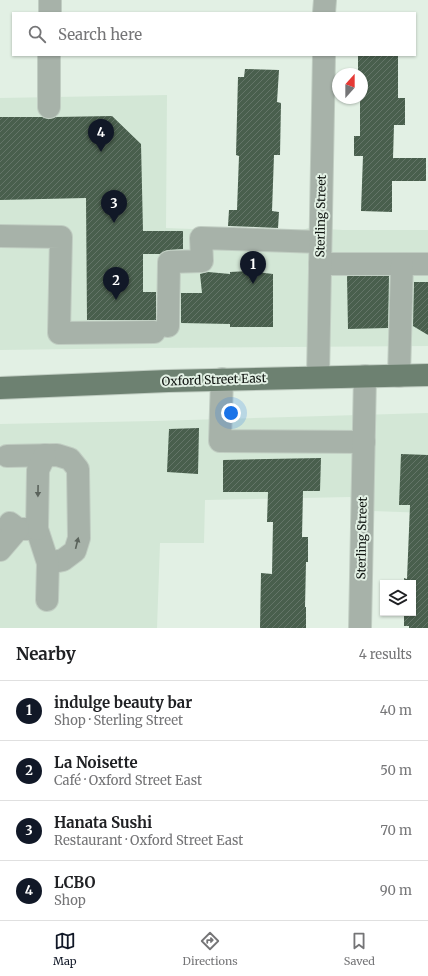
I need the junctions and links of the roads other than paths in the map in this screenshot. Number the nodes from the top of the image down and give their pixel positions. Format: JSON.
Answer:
{"nodes":[{"id":1,"x":50,"y":0,"type":"edge"},
{"id":2,"x":325,"y":0,"type":"edge"},
{"id":3,"x":50,"y":12,"type":"edge"},
{"id":4,"x":324,"y":12,"type":"edge"},
{"id":5,"x":50,"y":56,"type":"edge"},
{"id":6,"x":324,"y":56,"type":"edge"},
{"id":7,"x":49,"y":108,"type":"dead end"},
{"id":8,"x":0,"y":236,"type":"edge"},
{"id":9,"x":320,"y":242,"type":"junction"},
{"id":10,"x":320,"y":264,"type":"junction"},
{"id":11,"x":402,"y":264,"type":"junction"},
{"id":12,"x":428,"y":264,"type":"edge"},
{"id":13,"x":428,"y":375,"type":"edge"},
{"id":14,"x":365,"y":376,"type":"junction"},
{"id":15,"x":399,"y":376,"type":"junction"},
{"id":16,"x":318,"y":377,"type":"junction"},
{"id":17,"x":222,"y":379,"type":"junction"},
{"id":18,"x":0,"y":388,"type":"edge"},
{"id":19,"x":364,"y":442,"type":"junction"},
{"id":20,"x":45,"y":455,"type":"junction"},
{"id":21,"x":6,"y":456,"type":"dead end"},
{"id":22,"x":0,"y":515,"type":"edge"},
{"id":23,"x":18,"y":529,"type":"edge"},
{"id":24,"x":0,"y":550,"type":"edge"},
{"id":25,"x":48,"y":563,"type":"junction"},
{"id":26,"x":48,"y":600,"type":"dead end"},
{"id":27,"x":360,"y":628,"type":"edge"}],
"edges":[{"from":1,"to":3,"type":"street"},
{"from":2,"to":4,"type":"street"},
{"from":5,"to":7,"type":"street"},
{"from":6,"to":9,"type":"street","name":"Sterling Street"},
{"from":8,"to":9,"type":"street"},
{"from":9,"to":10,"type":"street","name":"Sterling Street"},
{"from":10,"to":11,"type":"street"},
{"from":10,"to":16,"type":"street","name":"Sterling Street"},
{"from":11,"to":12,"type":"street"},
{"from":11,"to":15,"type":"street"},
{"from":13,"to":15,"type":"main road","name":"Oxford Street East"},
{"from":14,"to":15,"type":"main road","name":"Oxford Street East"},
{"from":14,"to":16,"type":"main road","name":"Oxford Street East"},
{"from":14,"to":19,"type":"street","name":"Sterling Street"},
{"from":16,"to":17,"type":"main road","name":"Oxford Street East"},
{"from":17,"to":18,"type":"main road","name":"Oxford Street East"},
{"from":17,"to":19,"type":"street"},
{"from":19,"to":27,"type":"street","name":"Sterling Street"},
{"from":20,"to":21,"type":"street"},
{"from":20,"to":23,"type":"street","one_way":true},
{"from":25,"to":20,"type":"street","one_way":true},
{"from":22,"to":23,"type":"street"},
{"from":23,"to":24,"type":"street"},
{"from":23,"to":25,"type":"street"},
{"from":25,"to":26,"type":"street"}]}
